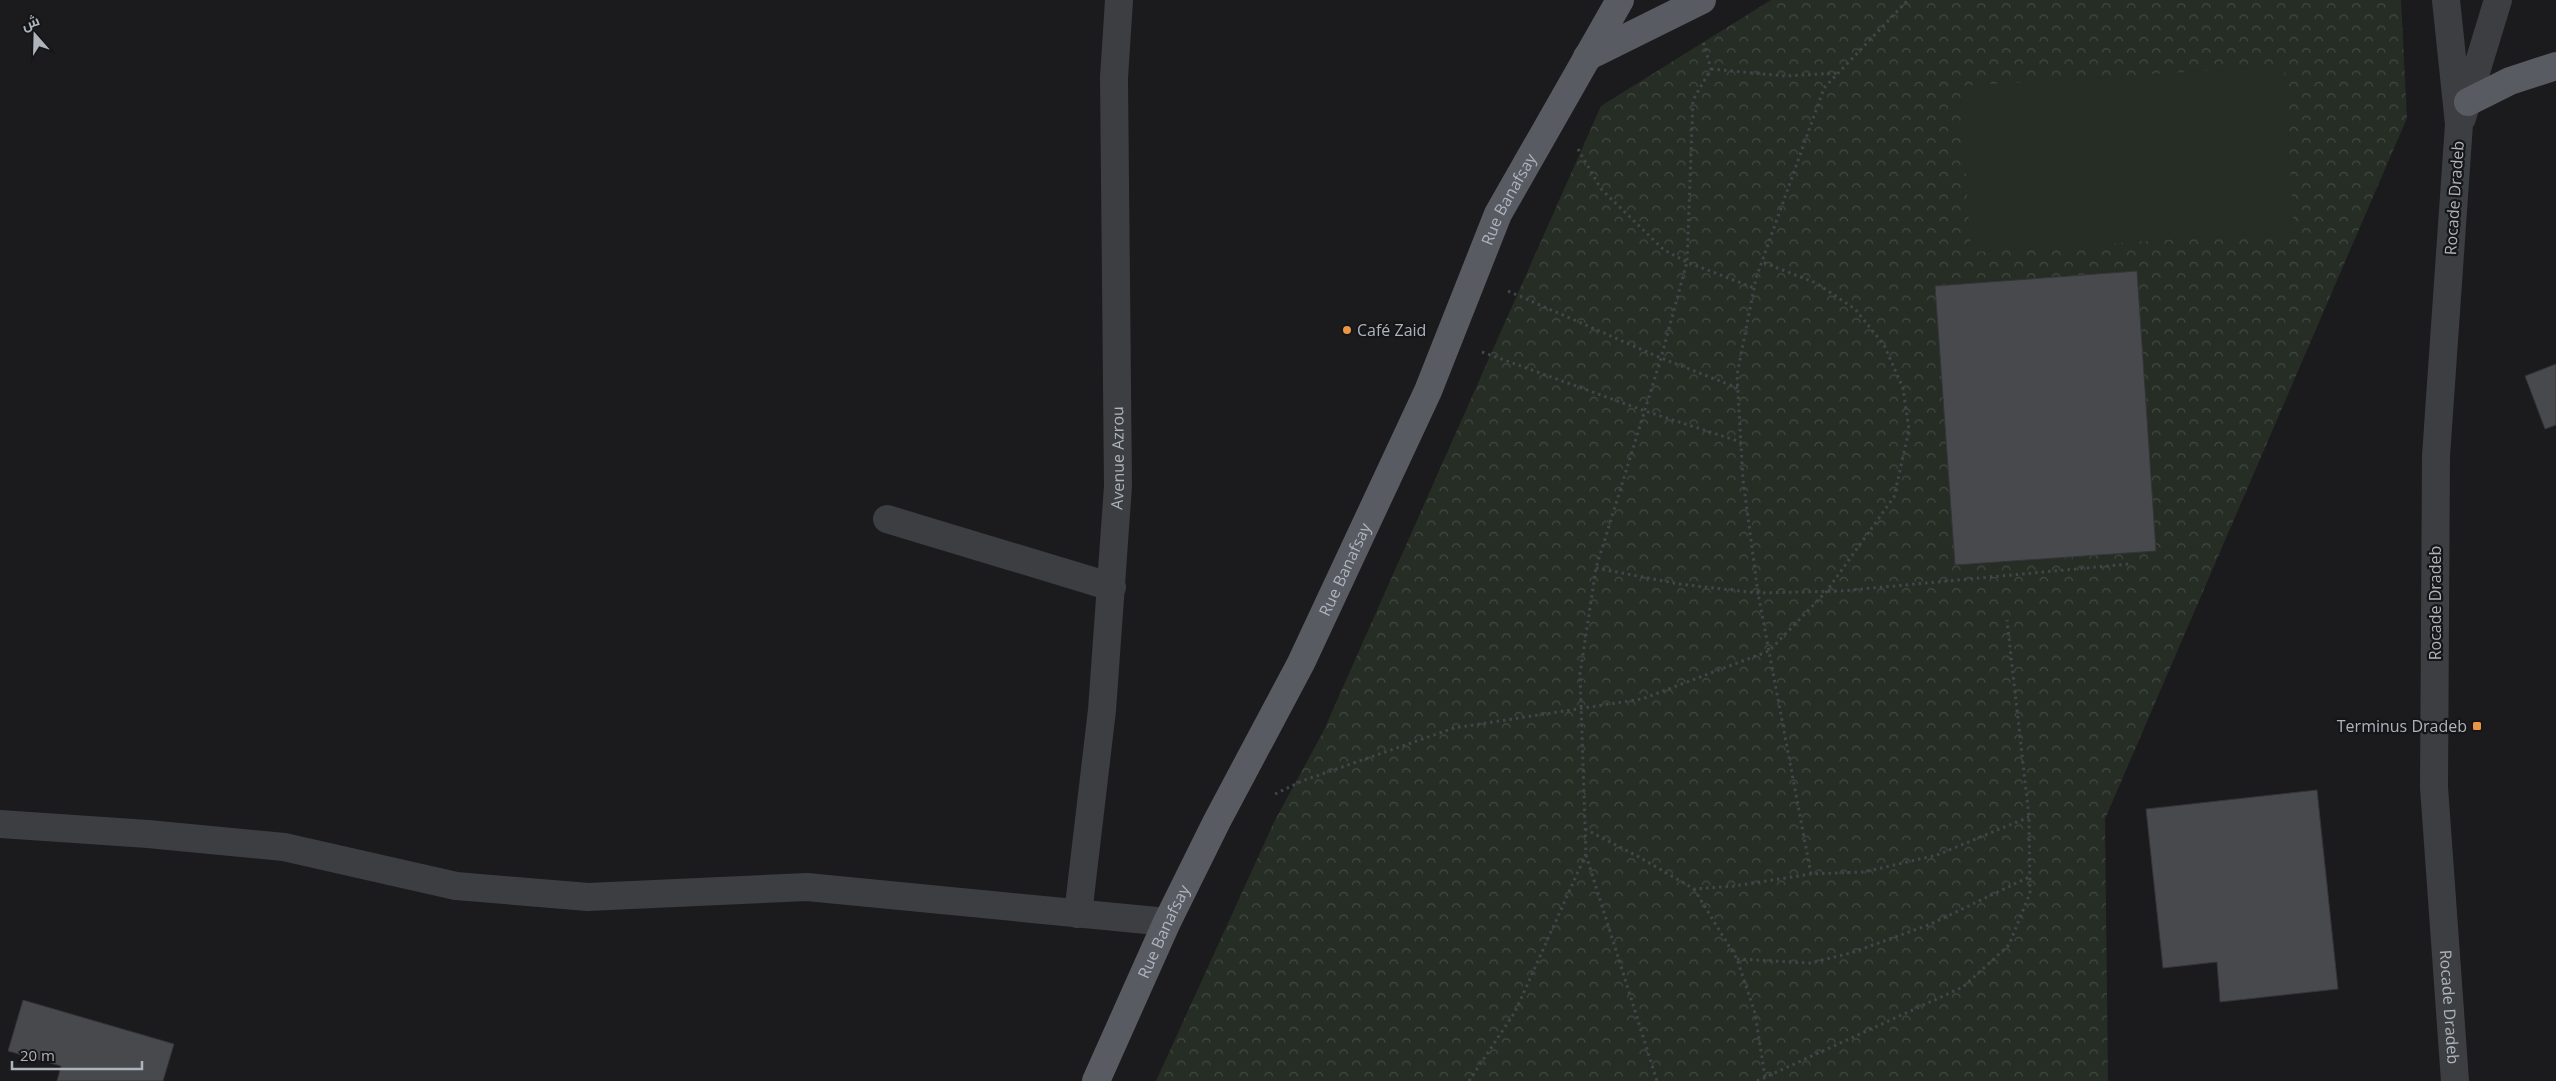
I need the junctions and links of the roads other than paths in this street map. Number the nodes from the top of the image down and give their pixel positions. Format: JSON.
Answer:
{"nodes":[{"id":1,"x":1119,"y":0,"type":"edge"},
{"id":2,"x":1620,"y":0,"type":"edge"},
{"id":3,"x":2446,"y":0,"type":"edge"},
{"id":4,"x":2498,"y":0,"type":"edge"},
{"id":5,"x":1698,"y":2,"type":"edge"},
{"id":6,"x":1587,"y":57,"type":"junction"},
{"id":7,"x":2556,"y":66,"type":"edge"},
{"id":8,"x":2464,"y":113,"type":"junction"},
{"id":9,"x":887,"y":519,"type":"dead end"},
{"id":10,"x":1112,"y":588,"type":"junction"},
{"id":11,"x":0,"y":824,"type":"edge"},
{"id":12,"x":1078,"y":914,"type":"junction"},
{"id":13,"x":1167,"y":922,"type":"junction"},
{"id":14,"x":1096,"y":1081,"type":"edge"},
{"id":15,"x":2455,"y":1081,"type":"edge"}],
"edges":[{"from":1,"to":10,"type":"street","name":"Avenue Azrou"},
{"from":2,"to":6,"type":"main road","name":"Rue Banafsay"},
{"from":3,"to":8,"type":"street","name":"Rocade Dradeb"},
{"from":4,"to":8,"type":"street","name":"Rocade Dradeb"},
{"from":5,"to":6,"type":"main road"},
{"from":6,"to":13,"type":"main road","name":"Rue Banafsay"},
{"from":7,"to":8,"type":"main road"},
{"from":8,"to":15,"type":"street","name":"Rocade Dradeb"},
{"from":9,"to":10,"type":"street"},
{"from":10,"to":12,"type":"street","name":"Avenue Azrou"},
{"from":11,"to":12,"type":"street"},
{"from":12,"to":13,"type":"street"},
{"from":13,"to":14,"type":"main road","name":"Rue Banafsay"}]}
